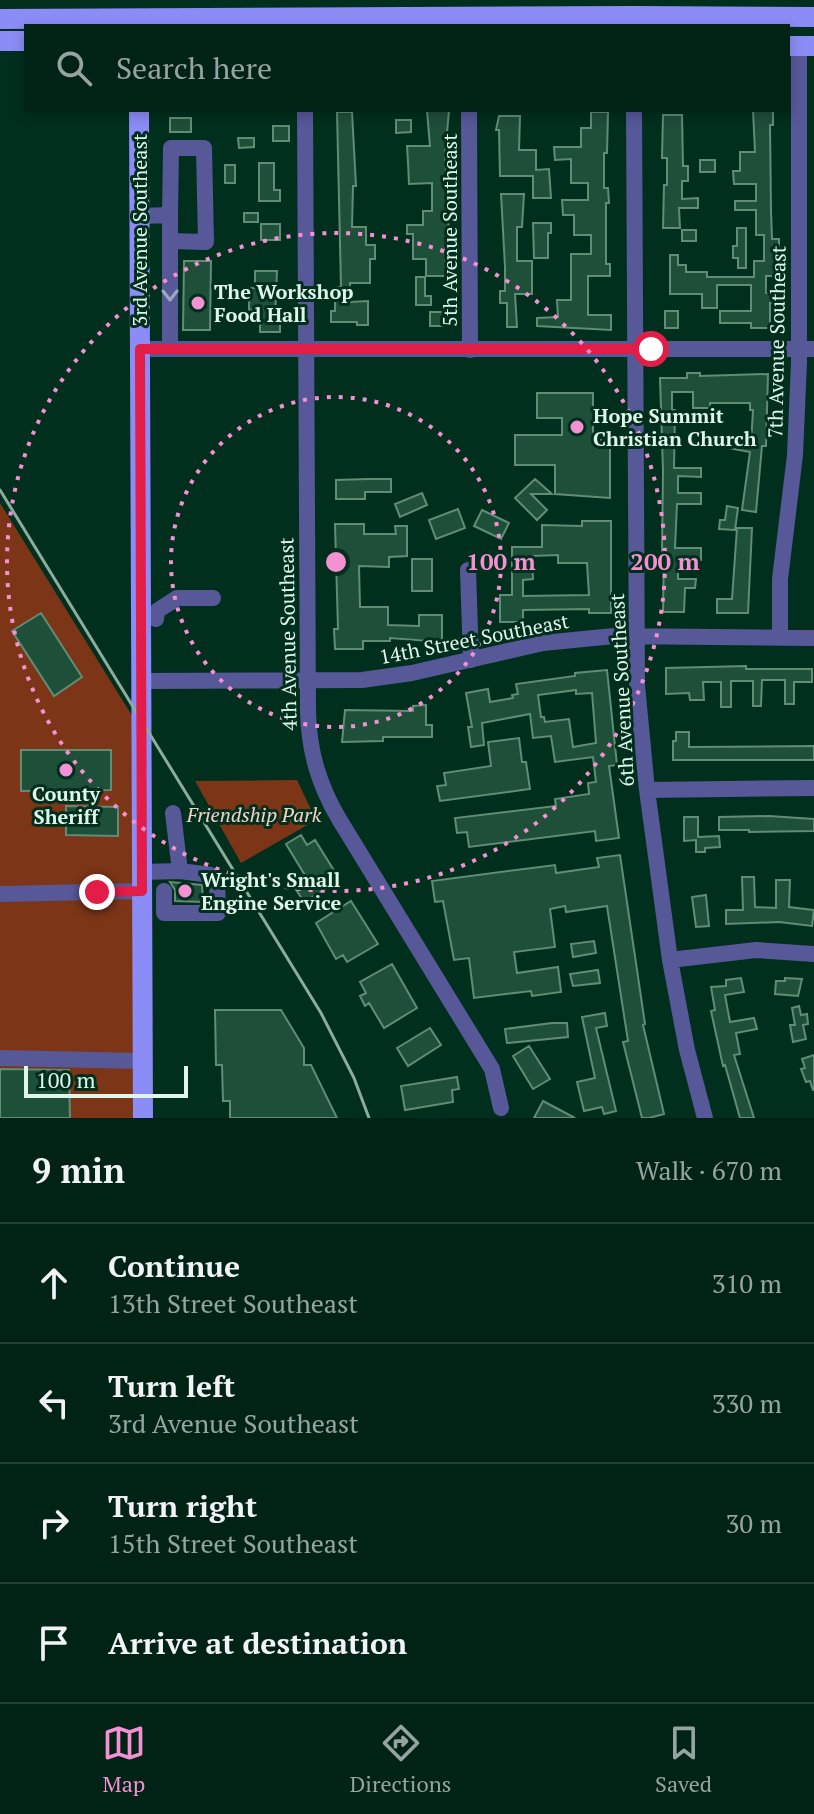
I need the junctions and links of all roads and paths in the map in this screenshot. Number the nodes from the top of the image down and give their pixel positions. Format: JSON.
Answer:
{"nodes":[{"id":1,"x":304,"y":9,"type":"edge"},
{"id":2,"x":470,"y":9,"type":"edge"},
{"id":3,"x":804,"y":12,"type":"edge"},
{"id":4,"x":633,"y":14,"type":"edge"},
{"id":5,"x":139,"y":15,"type":"edge"},
{"id":6,"x":725,"y":16,"type":"junction"},
{"id":7,"x":0,"y":19,"type":"edge"},
{"id":8,"x":712,"y":24,"type":"edge"},
{"id":9,"x":0,"y":41,"type":"edge"},
{"id":10,"x":24,"y":41,"type":"edge"},
{"id":11,"x":800,"y":46,"type":"edge"},
{"id":12,"x":139,"y":112,"type":"edge"},
{"id":13,"x":305,"y":112,"type":"edge"},
{"id":14,"x":469,"y":112,"type":"edge"},
{"id":15,"x":634,"y":112,"type":"edge"},
{"id":16,"x":170,"y":215,"type":"junction"},
{"id":17,"x":139,"y":216,"type":"junction"},
{"id":18,"x":170,"y":241,"type":"junction"},
{"id":19,"x":306,"y":348,"type":"junction"},
{"id":20,"x":140,"y":349,"type":"junction"},
{"id":21,"x":170,"y":349,"type":"junction"},
{"id":22,"x":635,"y":349,"type":"junction"},
{"id":23,"x":807,"y":349,"type":"edge"},
{"id":24,"x":470,"y":350,"type":"junction"},
{"id":25,"x":468,"y":570,"type":"dead end"},
{"id":26,"x":213,"y":598,"type":"dead end"},
{"id":27,"x":156,"y":619,"type":"dead end"},
{"id":28,"x":635,"y":635,"type":"junction"},
{"id":29,"x":780,"y":638,"type":"junction"},
{"id":30,"x":814,"y":638,"type":"edge"},
{"id":31,"x":471,"y":660,"type":"junction"},
{"id":32,"x":142,"y":681,"type":"junction"},
{"id":33,"x":308,"y":681,"type":"junction"},
{"id":34,"x":814,"y":788,"type":"edge"},
{"id":35,"x":647,"y":790,"type":"junction"},
{"id":36,"x":173,"y":813,"type":"dead end"},
{"id":37,"x":180,"y":871,"type":"junction"},
{"id":38,"x":142,"y":882,"type":"junction"},
{"id":39,"x":164,"y":891,"type":"dead end"},
{"id":40,"x":0,"y":894,"type":"edge"},
{"id":41,"x":814,"y":954,"type":"edge"},
{"id":42,"x":670,"y":960,"type":"junction"},
{"id":43,"x":0,"y":1058,"type":"edge"},
{"id":44,"x":142,"y":1061,"type":"junction"},
{"id":45,"x":501,"y":1108,"type":"dead end"},
{"id":46,"x":143,"y":1118,"type":"edge"},
{"id":47,"x":705,"y":1118,"type":"edge"}],
"edges":[{"from":1,"to":2,"type":"main road"},
{"from":1,"to":5,"type":"main road"},
{"from":2,"to":4,"type":"main road"},
{"from":3,"to":6,"type":"main road"},
{"from":4,"to":6,"type":"main road"},
{"from":5,"to":7,"type":"main road"},
{"from":6,"to":8,"type":"main road"},
{"from":9,"to":10,"type":"main road"},
{"from":11,"to":23,"type":"street","name":"7th Avenue Southeast"},
{"from":12,"to":17,"type":"main road","name":"3rd Avenue Southeast"},
{"from":13,"to":19,"type":"street","name":"4th Avenue Southeast"},
{"from":14,"to":24,"type":"street","name":"5th Avenue Southeast"},
{"from":15,"to":22,"type":"street","name":"6th Avenue Southeast"},
{"from":16,"to":17,"type":"street"},
{"from":16,"to":18,"type":"street"},
{"from":16,"to":18,"type":"street"},
{"from":17,"to":20,"type":"main road","name":"3rd Avenue Southeast"},
{"from":18,"to":21,"type":"street","one_way":true},
{"from":19,"to":21,"type":"street"},
{"from":19,"to":24,"type":"street"},
{"from":19,"to":33,"type":"street","name":"4th Avenue Southeast"},
{"from":20,"to":21,"type":"street"},
{"from":20,"to":32,"type":"main road","name":"3rd Avenue Southeast"},
{"from":22,"to":23,"type":"street"},
{"from":22,"to":24,"type":"street"},
{"from":22,"to":28,"type":"street","name":"6th Avenue Southeast"},
{"from":23,"to":29,"type":"street","name":"7th Avenue Southeast"},
{"from":25,"to":31,"type":"street"},
{"from":26,"to":27,"type":"street"},
{"from":28,"to":29,"type":"street","name":"14th Street Southeast"},
{"from":28,"to":31,"type":"street","name":"14th Street Southeast"},
{"from":28,"to":35,"type":"street","name":"6th Avenue Southeast"},
{"from":29,"to":30,"type":"street","name":"14th Street Southeast"},
{"from":31,"to":33,"type":"street","name":"14th Street Southeast"},
{"from":32,"to":33,"type":"street","name":"14th Street Southeast"},
{"from":32,"to":38,"type":"main road","name":"3rd Avenue Southeast"},
{"from":33,"to":45,"type":"street","name":"4th Avenue Southeast"},
{"from":34,"to":35,"type":"street"},
{"from":35,"to":42,"type":"street","name":"6th Avenue Southeast"},
{"from":36,"to":37,"type":"street"},
{"from":37,"to":38,"type":"street"},
{"from":37,"to":39,"type":"street"},
{"from":38,"to":40,"type":"street"},
{"from":38,"to":44,"type":"main road","name":"3rd Avenue Southeast"},
{"from":41,"to":42,"type":"street"},
{"from":42,"to":47,"type":"street","name":"6th Avenue Southeast"},
{"from":43,"to":44,"type":"street"},
{"from":44,"to":46,"type":"main road","name":"3rd Avenue Southeast"}]}
